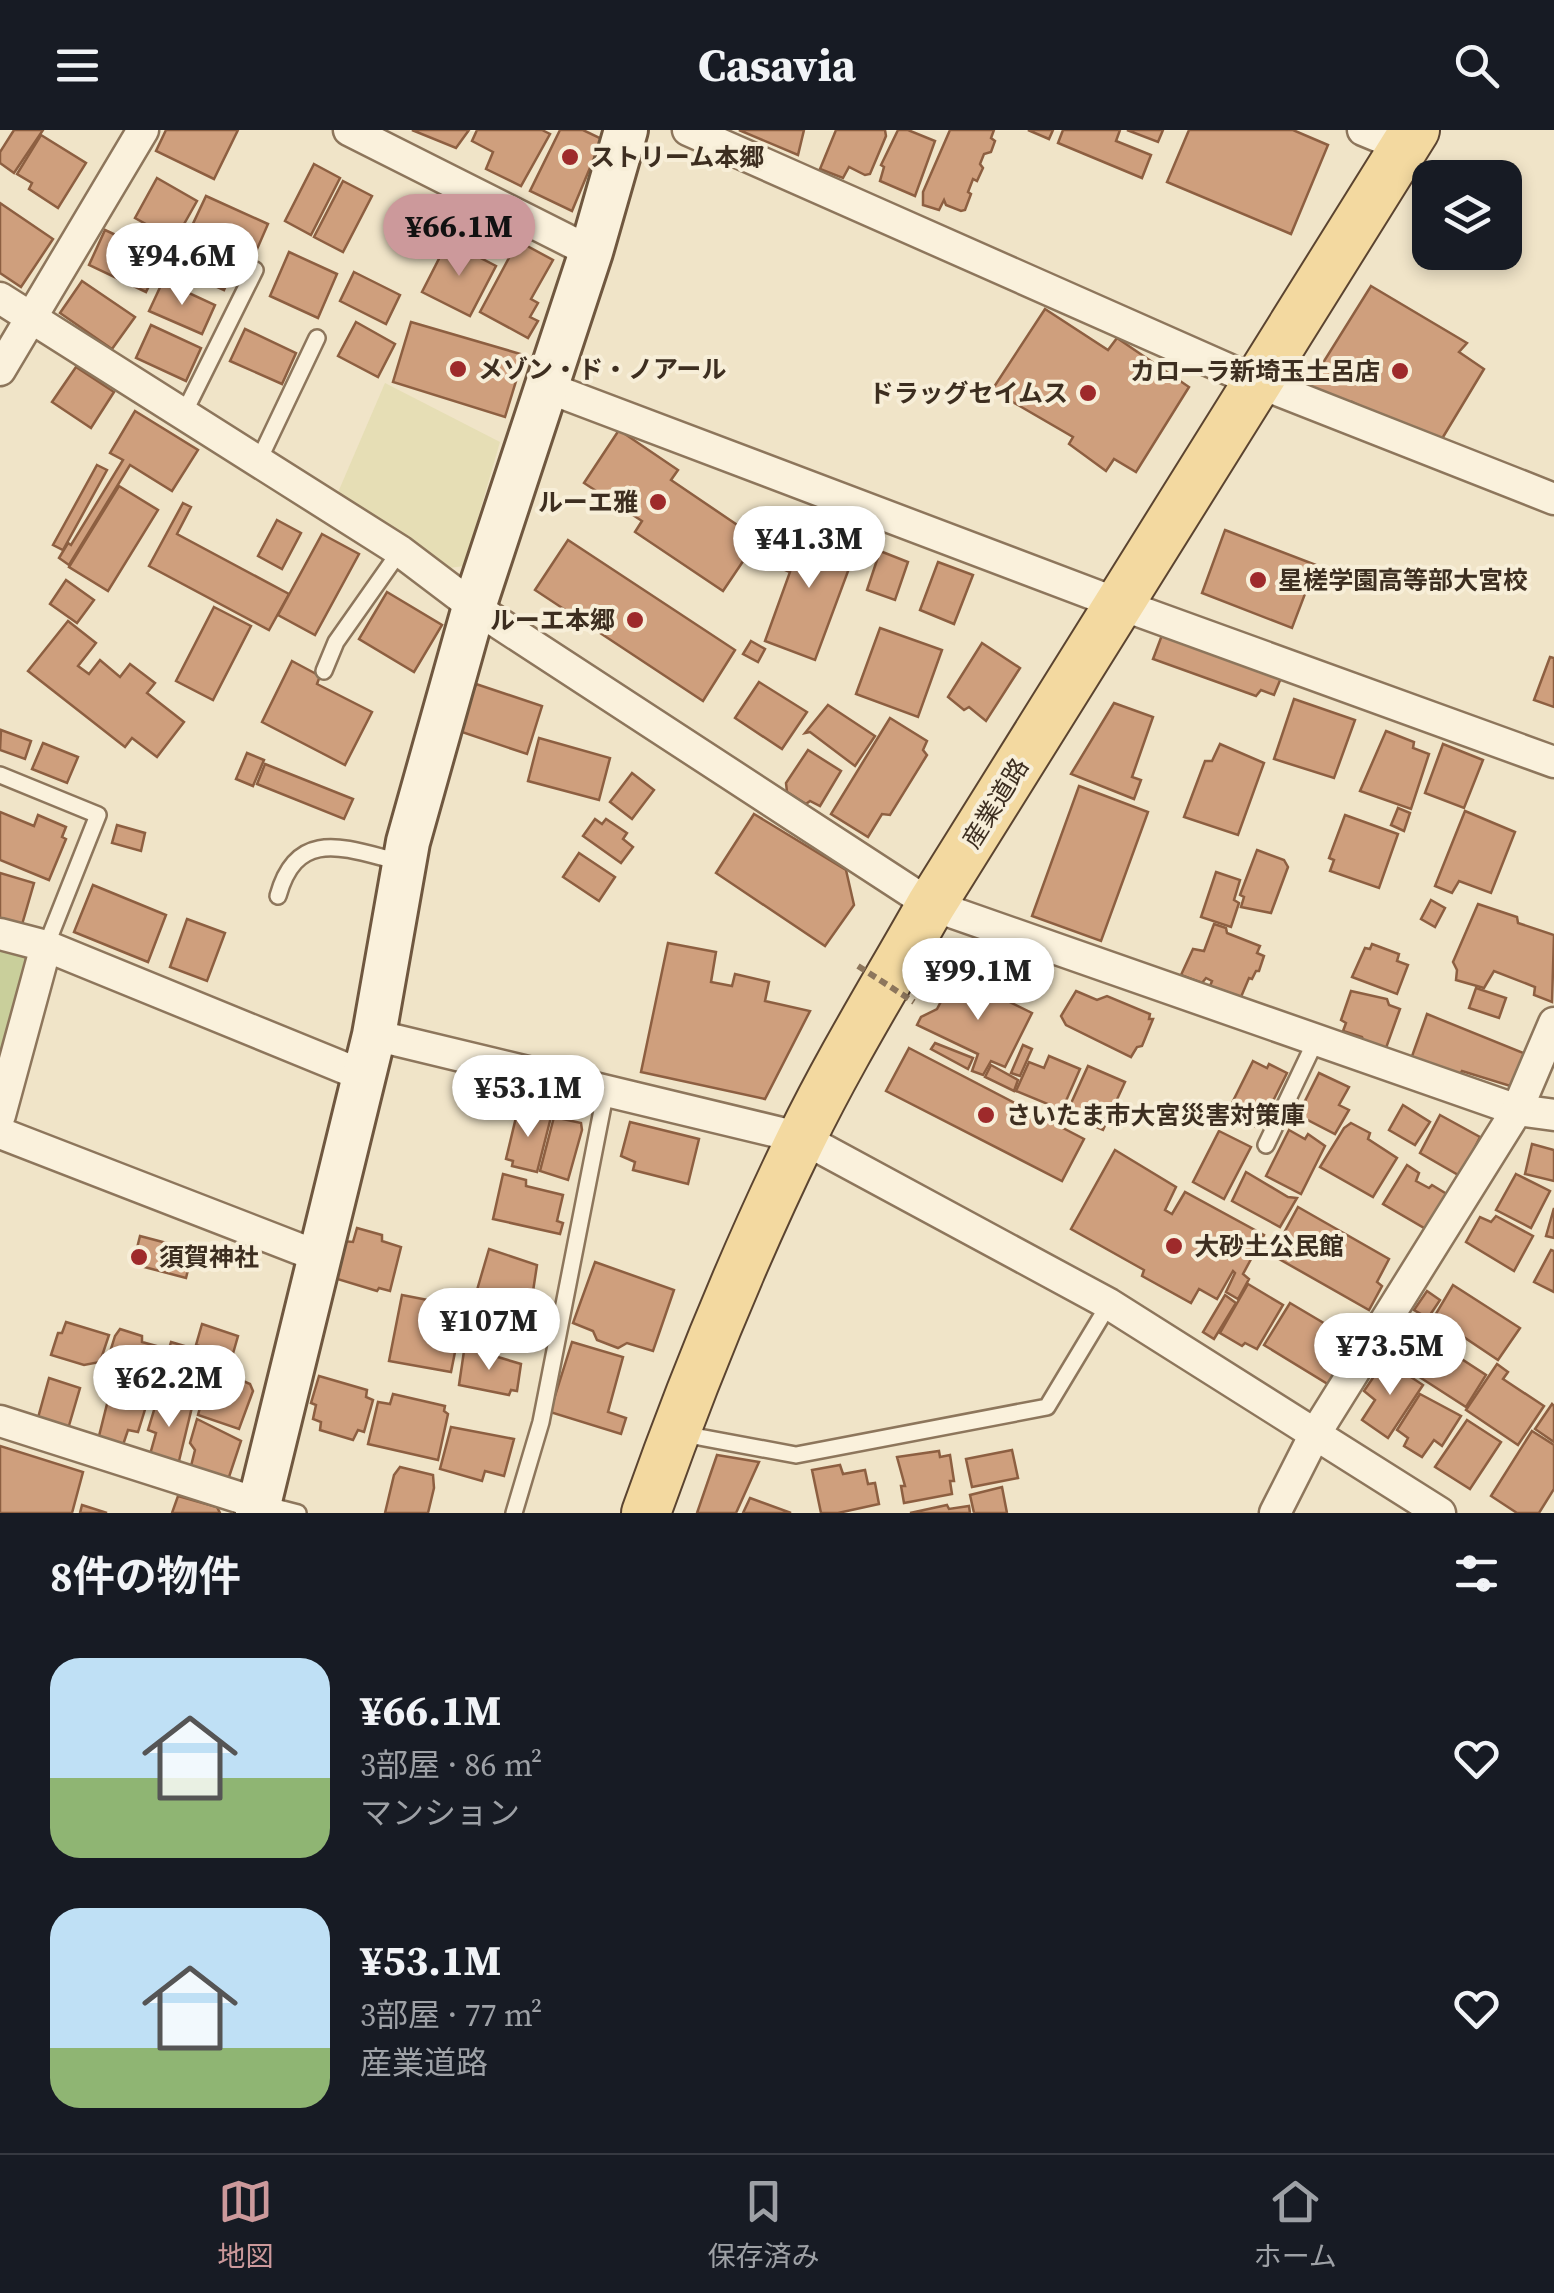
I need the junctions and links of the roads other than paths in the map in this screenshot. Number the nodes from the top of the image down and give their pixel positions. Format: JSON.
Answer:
{"nodes":[{"id":1,"x":142,"y":130,"type":"edge"},
{"id":2,"x":349,"y":130,"type":"edge"},
{"id":3,"x":626,"y":130,"type":"edge"},
{"id":4,"x":688,"y":130,"type":"edge"},
{"id":5,"x":1394,"y":136,"type":"edge"},
{"id":6,"x":591,"y":252,"type":"junction"},
{"id":7,"x":255,"y":270,"type":"dead end"},
{"id":8,"x":0,"y":298,"type":"edge"},
{"id":9,"x":29,"y":319,"type":"junction"},
{"id":10,"x":317,"y":338,"type":"dead end"},
{"id":11,"x":0,"y":370,"type":"edge"},
{"id":12,"x":1257,"y":382,"type":"junction"},
{"id":13,"x":546,"y":387,"type":"junction"},
{"id":14,"x":183,"y":415,"type":"junction"},
{"id":15,"x":258,"y":462,"type":"junction"},
{"id":16,"x":1553,"y":497,"type":"edge"},
{"id":17,"x":400,"y":551,"type":"junction"},
{"id":18,"x":1119,"y":604,"type":"junction"},
{"id":19,"x":474,"y":607,"type":"junction"},
{"id":20,"x":324,"y":671,"type":"dead end"},
{"id":21,"x":1554,"y":762,"type":"edge"},
{"id":22,"x":0,"y":775,"type":"edge"},
{"id":23,"x":404,"y":863,"type":"junction"},
{"id":24,"x":278,"y":896,"type":"dead end"},
{"id":25,"x":931,"y":905,"type":"junction"},
{"id":26,"x":0,"y":934,"type":"edge"},
{"id":27,"x":46,"y":946,"type":"junction"},
{"id":28,"x":1554,"y":1023,"type":"edge"},
{"id":29,"x":1316,"y":1040,"type":"junction"},
{"id":30,"x":369,"y":1055,"type":"junction"},
{"id":31,"x":606,"y":1090,"type":"junction"},
{"id":32,"x":1517,"y":1110,"type":"junction"},
{"id":33,"x":0,"y":1114,"type":"edge"},
{"id":34,"x":1554,"y":1114,"type":"edge"},
{"id":35,"x":0,"y":1133,"type":"edge"},
{"id":36,"x":802,"y":1138,"type":"junction"},
{"id":37,"x":1266,"y":1146,"type":"dead end"},
{"id":38,"x":320,"y":1256,"type":"junction"},
{"id":39,"x":1109,"y":1304,"type":"junction"},
{"id":40,"x":0,"y":1422,"type":"edge"},
{"id":41,"x":674,"y":1432,"type":"junction"},
{"id":42,"x":1315,"y":1434,"type":"junction"},
{"id":43,"x":272,"y":1510,"type":"edge"},
{"id":44,"x":514,"y":1513,"type":"edge"},
{"id":45,"x":646,"y":1513,"type":"edge"},
{"id":46,"x":1275,"y":1513,"type":"edge"},
{"id":47,"x":1440,"y":1513,"type":"edge"}],
"edges":[{"from":1,"to":9,"type":"street"},
{"from":2,"to":6,"type":"street"},
{"from":3,"to":6,"type":"street"},
{"from":4,"to":12,"type":"street"},
{"from":5,"to":12,"type":"main road","name":"産業道路"},
{"from":6,"to":13,"type":"street"},
{"from":7,"to":14,"type":"lane"},
{"from":8,"to":9,"type":"street"},
{"from":9,"to":11,"type":"street"},
{"from":9,"to":14,"type":"street"},
{"from":10,"to":15,"type":"lane"},
{"from":12,"to":16,"type":"street"},
{"from":12,"to":18,"type":"main road","name":"産業道路"},
{"from":13,"to":18,"type":"street"},
{"from":13,"to":19,"type":"street"},
{"from":14,"to":15,"type":"street"},
{"from":15,"to":17,"type":"street"},
{"from":17,"to":19,"type":"street"},
{"from":17,"to":20,"type":"lane"},
{"from":18,"to":21,"type":"street"},
{"from":18,"to":25,"type":"main road","name":"産業道路"},
{"from":19,"to":23,"type":"street"},
{"from":19,"to":25,"type":"street"},
{"from":22,"to":27,"type":"lane"},
{"from":23,"to":24,"type":"lane"},
{"from":23,"to":30,"type":"street"},
{"from":25,"to":29,"type":"street"},
{"from":25,"to":36,"type":"main road","name":"産業道路"},
{"from":26,"to":27,"type":"street"},
{"from":27,"to":30,"type":"street"},
{"from":27,"to":33,"type":"street"},
{"from":28,"to":32,"type":"street"},
{"from":29,"to":32,"type":"street"},
{"from":29,"to":37,"type":"lane"},
{"from":30,"to":31,"type":"street"},
{"from":30,"to":38,"type":"street"},
{"from":31,"to":36,"type":"street"},
{"from":31,"to":44,"type":"lane"},
{"from":32,"to":34,"type":"street"},
{"from":32,"to":42,"type":"street"},
{"from":35,"to":38,"type":"street"},
{"from":36,"to":39,"type":"street"},
{"from":36,"to":41,"type":"main road","name":"産業道路"},
{"from":38,"to":43,"type":"street"},
{"from":39,"to":41,"type":"lane"},
{"from":39,"to":42,"type":"street"},
{"from":40,"to":43,"type":"street"},
{"from":41,"to":45,"type":"main road","name":"産業道路"},
{"from":42,"to":46,"type":"street"},
{"from":42,"to":47,"type":"street"}]}
